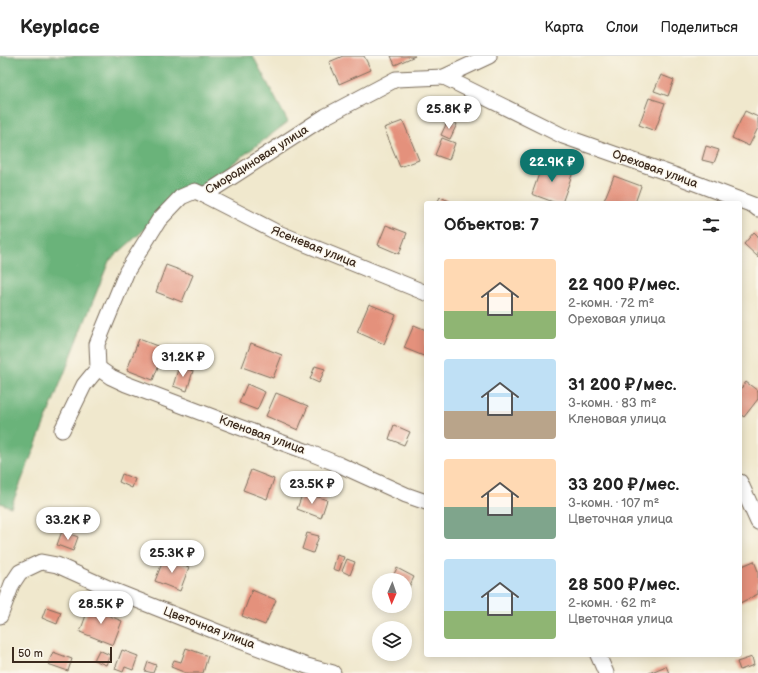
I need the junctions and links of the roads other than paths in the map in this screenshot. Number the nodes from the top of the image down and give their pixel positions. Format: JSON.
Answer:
{"nodes":[{"id":1,"x":489,"y":56,"type":"edge"},
{"id":2,"x":444,"y":77,"type":"junction"},
{"id":3,"x":204,"y":195,"type":"junction"},
{"id":4,"x":758,"y":209,"type":"edge"},
{"id":5,"x":424,"y":292,"type":"edge"},
{"id":6,"x":98,"y":368,"type":"junction"},
{"id":7,"x":62,"y":430,"type":"dead end"},
{"id":8,"x":742,"y":486,"type":"edge"},
{"id":9,"x":424,"y":501,"type":"edge"},
{"id":10,"x":758,"y":522,"type":"edge"},
{"id":11,"x":0,"y":616,"type":"edge"},
{"id":12,"x":599,"y":657,"type":"edge"},
{"id":13,"x":333,"y":673,"type":"edge"},
{"id":14,"x":606,"y":673,"type":"edge"}],
"edges":[{"from":1,"to":2,"type":"street","name":"Смородиновая улица"},
{"from":2,"to":3,"type":"street","name":"Смородиновая улица"},
{"from":2,"to":4,"type":"street","name":"Ореховая улица"},
{"from":3,"to":5,"type":"street","name":"Ясеневая улица"},
{"from":3,"to":6,"type":"street","name":"Смородиновая улица"},
{"from":6,"to":7,"type":"street"},
{"from":6,"to":9,"type":"street","name":"Кленовая улица"},
{"from":8,"to":10,"type":"street"},
{"from":11,"to":13,"type":"street","name":"Цветочная улица"},
{"from":12,"to":14,"type":"street"}]}
